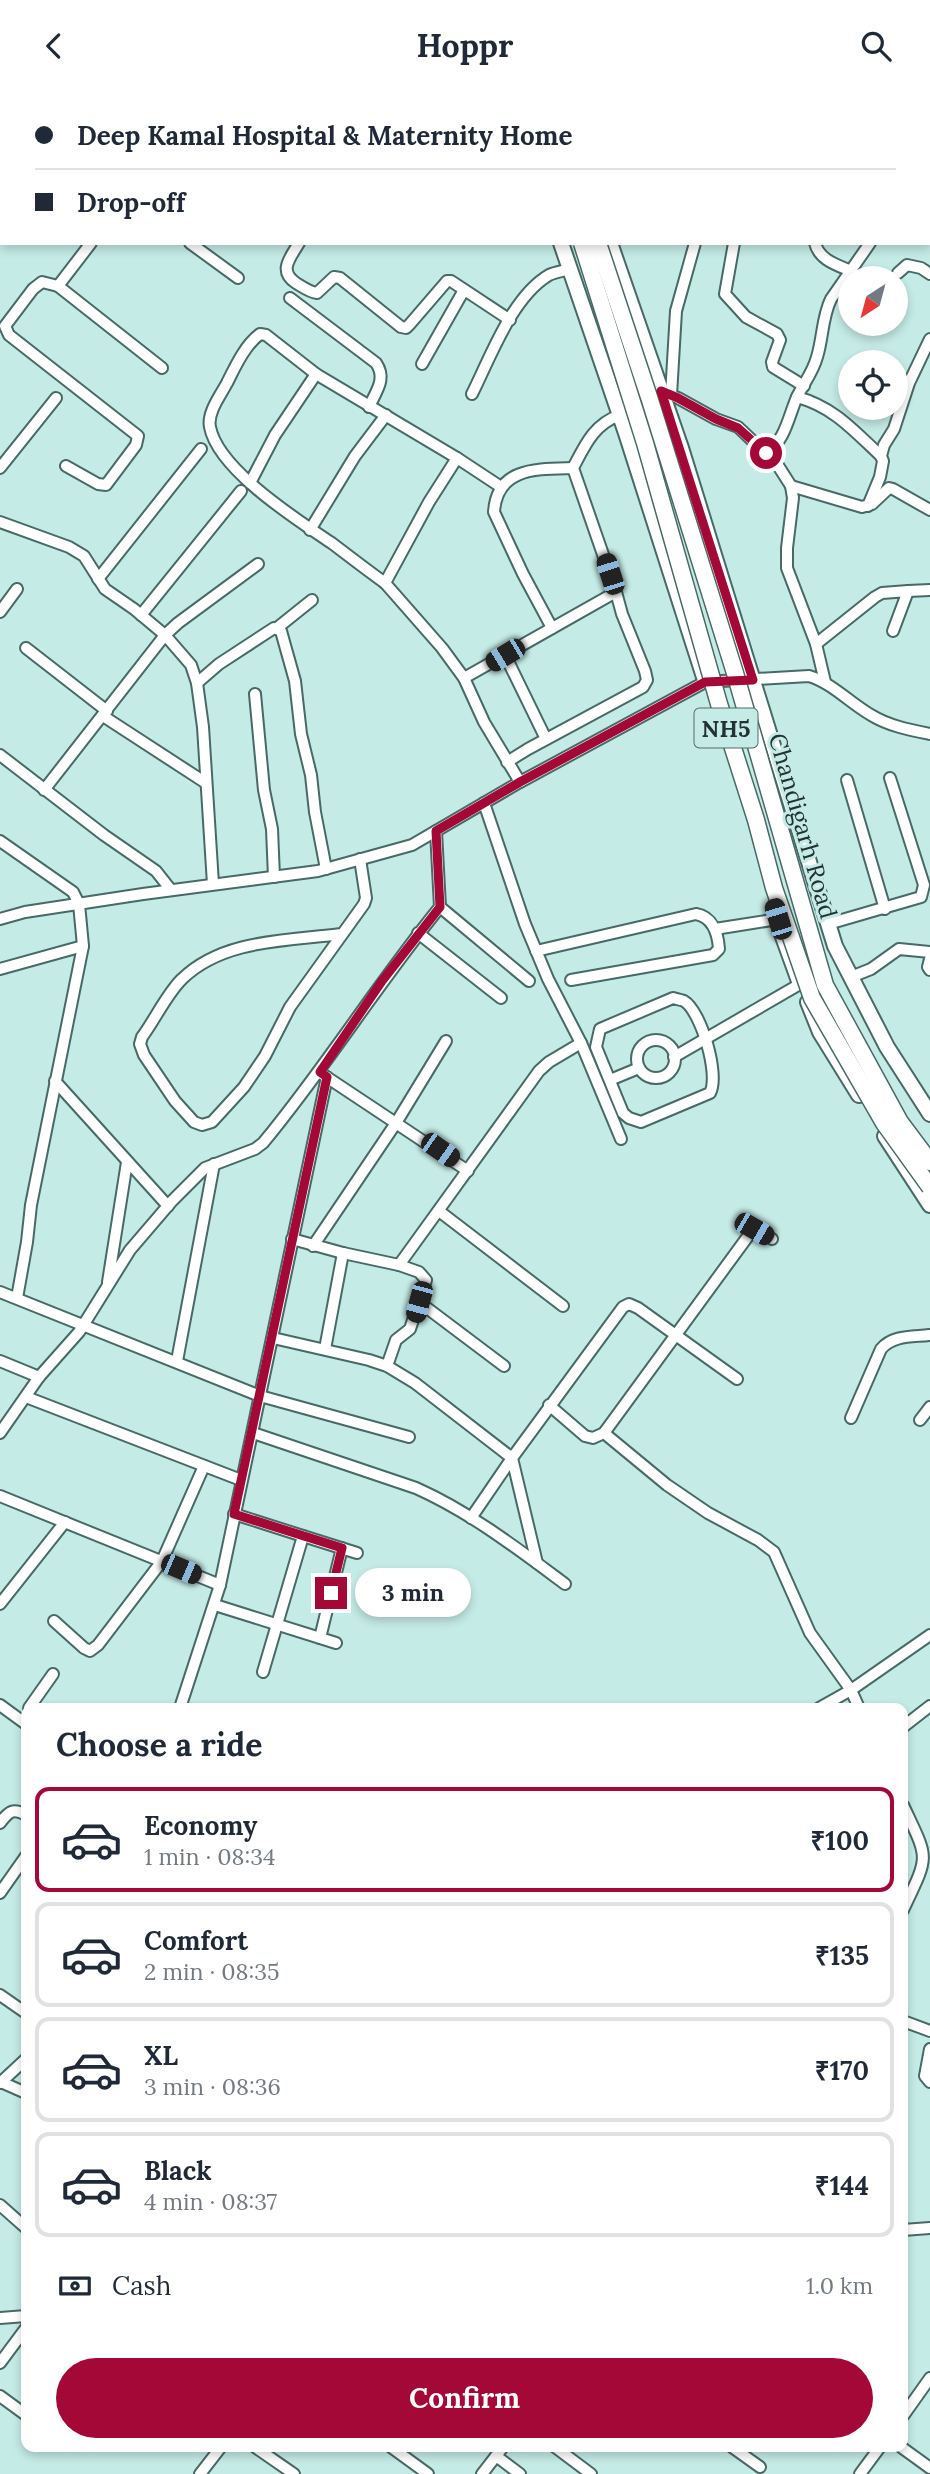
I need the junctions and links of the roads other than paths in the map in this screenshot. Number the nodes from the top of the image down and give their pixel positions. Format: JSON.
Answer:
{"nodes":[{"id":1,"x":89,"y":245,"type":"edge"},
{"id":2,"x":193,"y":245,"type":"edge"},
{"id":3,"x":298,"y":245,"type":"edge"},
{"id":4,"x":562,"y":245,"type":"edge"},
{"id":5,"x":583,"y":245,"type":"edge"},
{"id":6,"x":599,"y":245,"type":"edge"},
{"id":7,"x":611,"y":245,"type":"edge"},
{"id":8,"x":694,"y":245,"type":"edge"},
{"id":9,"x":734,"y":245,"type":"edge"},
{"id":10,"x":815,"y":245,"type":"edge"},
{"id":11,"x":869,"y":245,"type":"edge"},
{"id":12,"x":840,"y":266,"type":"edge"},
{"id":13,"x":854,"y":266,"type":"edge"},
{"id":14,"x":906,"y":266,"type":"edge"},
{"id":15,"x":570,"y":269,"type":"junction"},
{"id":16,"x":930,"y":274,"type":"edge"},
{"id":17,"x":238,"y":278,"type":"dead end"},
{"id":18,"x":58,"y":286,"type":"junction"},
{"id":19,"x":838,"y":287,"type":"edge"},
{"id":20,"x":464,"y":290,"type":"junction"},
{"id":21,"x":290,"y":298,"type":"dead end"},
{"id":22,"x":510,"y":320,"type":"junction"},
{"id":23,"x":930,"y":339,"type":"edge"},
{"id":24,"x":422,"y":364,"type":"dead end"},
{"id":25,"x":162,"y":367,"type":"dead end"},
{"id":26,"x":316,"y":374,"type":"junction"},
{"id":27,"x":804,"y":386,"type":"junction"},
{"id":28,"x":666,"y":393,"type":"junction"},
{"id":29,"x":472,"y":394,"type":"dead end"},
{"id":30,"x":797,"y":397,"type":"junction"},
{"id":31,"x":56,"y":398,"type":"dead end"},
{"id":32,"x":369,"y":407,"type":"junction"},
{"id":33,"x":386,"y":415,"type":"junction"},
{"id":34,"x":620,"y":415,"type":"junction"},
{"id":35,"x":201,"y":449,"type":"dead end"},
{"id":36,"x":766,"y":453,"type":"junction"},
{"id":37,"x":881,"y":456,"type":"junction"},
{"id":38,"x":457,"y":458,"type":"junction"},
{"id":39,"x":66,"y":466,"type":"dead end"},
{"id":40,"x":0,"y":468,"type":"edge"},
{"id":41,"x":573,"y":468,"type":"junction"},
{"id":42,"x":250,"y":483,"type":"junction"},
{"id":43,"x":791,"y":486,"type":"junction"},
{"id":44,"x":501,"y":487,"type":"junction"},
{"id":45,"x":241,"y":491,"type":"dead end"},
{"id":46,"x":868,"y":506,"type":"junction"},
{"id":47,"x":930,"y":510,"type":"edge"},
{"id":48,"x":0,"y":522,"type":"edge"},
{"id":49,"x":310,"y":530,"type":"junction"},
{"id":50,"x":258,"y":564,"type":"dead end"},
{"id":51,"x":98,"y":579,"type":"junction"},
{"id":52,"x":385,"y":583,"type":"junction"},
{"id":53,"x":17,"y":589,"type":"dead end"},
{"id":54,"x":930,"y":590,"type":"edge"},
{"id":55,"x":908,"y":591,"type":"junction"},
{"id":56,"x":615,"y":592,"type":"junction"},
{"id":57,"x":312,"y":600,"type":"dead end"},
{"id":58,"x":0,"y":612,"type":"edge"},
{"id":59,"x":141,"y":615,"type":"junction"},
{"id":60,"x":278,"y":628,"type":"junction"},
{"id":61,"x":552,"y":628,"type":"junction"},
{"id":62,"x":893,"y":631,"type":"dead end"},
{"id":63,"x":165,"y":635,"type":"junction"},
{"id":64,"x":816,"y":644,"type":"junction"},
{"id":65,"x":26,"y":648,"type":"dead end"},
{"id":66,"x":505,"y":655,"type":"junction"},
{"id":67,"x":464,"y":678,"type":"junction"},
{"id":68,"x":753,"y":680,"type":"junction"},
{"id":69,"x":705,"y":682,"type":"junction"},
{"id":70,"x":197,"y":683,"type":"junction"},
{"id":71,"x":825,"y":683,"type":"junction"},
{"id":72,"x":255,"y":694,"type":"dead end"},
{"id":73,"x":105,"y":713,"type":"junction"},
{"id":74,"x":930,"y":734,"type":"edge"},
{"id":75,"x":546,"y":739,"type":"junction"},
{"id":76,"x":0,"y":755,"type":"edge"},
{"id":77,"x":508,"y":762,"type":"junction"},
{"id":78,"x":890,"y":778,"type":"dead end"},
{"id":79,"x":847,"y":780,"type":"dead end"},
{"id":80,"x":520,"y":782,"type":"junction"},
{"id":81,"x":206,"y":783,"type":"junction"},
{"id":82,"x":44,"y":789,"type":"junction"},
{"id":83,"x":484,"y":803,"type":"junction"},
{"id":84,"x":436,"y":831,"type":"junction"},
{"id":85,"x":0,"y":841,"type":"edge"},
{"id":86,"x":360,"y":859,"type":"junction"},
{"id":87,"x":326,"y":869,"type":"junction"},
{"id":88,"x":274,"y":877,"type":"junction"},
{"id":89,"x":213,"y":884,"type":"junction"},
{"id":90,"x":171,"y":890,"type":"junction"},
{"id":91,"x":79,"y":904,"type":"junction"},
{"id":92,"x":440,"y":907,"type":"junction"},
{"id":93,"x":885,"y":909,"type":"junction"},
{"id":94,"x":1,"y":917,"type":"edge"},
{"id":95,"x":778,"y":919,"type":"junction"},
{"id":96,"x":828,"y":924,"type":"junction"},
{"id":97,"x":715,"y":929,"type":"junction"},
{"id":98,"x":418,"y":933,"type":"junction"},
{"id":99,"x":341,"y":935,"type":"junction"},
{"id":100,"x":83,"y":946,"type":"junction"},
{"id":101,"x":537,"y":951,"type":"junction"},
{"id":102,"x":930,"y":952,"type":"edge"},
{"id":103,"x":930,"y":959,"type":"edge"},
{"id":104,"x":0,"y":969,"type":"edge"},
{"id":105,"x":930,"y":970,"type":"edge"},
{"id":106,"x":851,"y":977,"type":"junction"},
{"id":107,"x":571,"y":980,"type":"dead end"},
{"id":108,"x":529,"y":981,"type":"dead end"},
{"id":109,"x":800,"y":984,"type":"junction"},
{"id":110,"x":501,"y":998,"type":"dead end"},
{"id":111,"x":706,"y":1040,"type":"junction"},
{"id":112,"x":446,"y":1041,"type":"dead end"},
{"id":113,"x":581,"y":1043,"type":"junction"},
{"id":114,"x":674,"y":1057,"type":"junction"},
{"id":115,"x":639,"y":1068,"type":"junction"},
{"id":116,"x":323,"y":1075,"type":"junction"},
{"id":117,"x":610,"y":1080,"type":"junction"},
{"id":118,"x":55,"y":1081,"type":"junction"},
{"id":119,"x":930,"y":1114,"type":"edge"},
{"id":120,"x":396,"y":1123,"type":"junction"},
{"id":121,"x":621,"y":1139,"type":"dead end"},
{"id":122,"x":127,"y":1162,"type":"junction"},
{"id":123,"x":930,"y":1162,"type":"edge"},
{"id":124,"x":214,"y":1164,"type":"junction"},
{"id":125,"x":468,"y":1171,"type":"junction"},
{"id":126,"x":930,"y":1187,"type":"edge"},
{"id":127,"x":930,"y":1205,"type":"edge"},
{"id":128,"x":168,"y":1206,"type":"junction"},
{"id":129,"x":439,"y":1211,"type":"junction"},
{"id":130,"x":772,"y":1239,"type":"dead end"},
{"id":131,"x":292,"y":1240,"type":"junction"},
{"id":132,"x":313,"y":1246,"type":"junction"},
{"id":133,"x":343,"y":1253,"type":"junction"},
{"id":134,"x":399,"y":1265,"type":"junction"},
{"id":135,"x":107,"y":1288,"type":"junction"},
{"id":136,"x":0,"y":1291,"type":"edge"},
{"id":137,"x":17,"y":1298,"type":"junction"},
{"id":138,"x":419,"y":1302,"type":"junction"},
{"id":139,"x":564,"y":1306,"type":"dead end"},
{"id":140,"x":84,"y":1325,"type":"junction"},
{"id":141,"x":676,"y":1334,"type":"junction"},
{"id":142,"x":929,"y":1336,"type":"edge"},
{"id":143,"x":273,"y":1338,"type":"junction"},
{"id":144,"x":325,"y":1349,"type":"junction"},
{"id":145,"x":0,"y":1361,"type":"edge"},
{"id":146,"x":177,"y":1361,"type":"junction"},
{"id":147,"x":387,"y":1366,"type":"junction"},
{"id":148,"x":504,"y":1366,"type":"dead end"},
{"id":149,"x":39,"y":1377,"type":"junction"},
{"id":150,"x":737,"y":1379,"type":"dead end"},
{"id":151,"x":260,"y":1396,"type":"junction"},
{"id":152,"x":26,"y":1397,"type":"junction"},
{"id":153,"x":549,"y":1405,"type":"junction"},
{"id":154,"x":930,"y":1407,"type":"edge"},
{"id":155,"x":851,"y":1418,"type":"dead end"},
{"id":156,"x":920,"y":1420,"type":"dead end"},
{"id":157,"x":0,"y":1433,"type":"edge"},
{"id":158,"x":253,"y":1433,"type":"junction"},
{"id":159,"x":604,"y":1433,"type":"junction"},
{"id":160,"x":409,"y":1437,"type":"dead end"},
{"id":161,"x":512,"y":1458,"type":"junction"},
{"id":162,"x":204,"y":1466,"type":"junction"},
{"id":163,"x":241,"y":1480,"type":"junction"},
{"id":164,"x":0,"y":1496,"type":"edge"},
{"id":165,"x":234,"y":1514,"type":"junction"},
{"id":166,"x":471,"y":1518,"type":"junction"},
{"id":167,"x":65,"y":1522,"type":"junction"},
{"id":168,"x":303,"y":1536,"type":"junction"},
{"id":169,"x":342,"y":1548,"type":"junction"},
{"id":170,"x":356,"y":1553,"type":"dead end"},
{"id":171,"x":162,"y":1561,"type":"junction"},
{"id":172,"x":537,"y":1563,"type":"junction"},
{"id":173,"x":565,"y":1584,"type":"dead end"},
{"id":174,"x":220,"y":1585,"type":"junction"},
{"id":175,"x":0,"y":1604,"type":"edge"},
{"id":176,"x":215,"y":1605,"type":"junction"},
{"id":177,"x":54,"y":1621,"type":"dead end"},
{"id":178,"x":278,"y":1625,"type":"junction"},
{"id":179,"x":930,"y":1635,"type":"edge"},
{"id":180,"x":320,"y":1638,"type":"junction"},
{"id":181,"x":336,"y":1643,"type":"dead end"},
{"id":182,"x":264,"y":1672,"type":"dead end"},
{"id":183,"x":53,"y":1674,"type":"dead end"},
{"id":184,"x":851,"y":1690,"type":"junction"},
{"id":185,"x":34,"y":1703,"type":"edge"},
{"id":186,"x":182,"y":1703,"type":"edge"},
{"id":187,"x":837,"y":1703,"type":"edge"},
{"id":188,"x":857,"y":1703,"type":"edge"},
{"id":189,"x":0,"y":1705,"type":"edge"},
{"id":190,"x":930,"y":1706,"type":"edge"},
{"id":191,"x":21,"y":1714,"type":"edge"},
{"id":192,"x":908,"y":1723,"type":"edge"},
{"id":193,"x":21,"y":1812,"type":"edge"},
{"id":194,"x":908,"y":1812,"type":"edge"},
{"id":195,"x":0,"y":1823,"type":"edge"},
{"id":196,"x":926,"y":1839,"type":"edge"},
{"id":197,"x":21,"y":1866,"type":"edge"},
{"id":198,"x":0,"y":1893,"type":"edge"},
{"id":199,"x":908,"y":1900,"type":"edge"},
{"id":200,"x":0,"y":1995,"type":"edge"},
{"id":201,"x":21,"y":2010,"type":"edge"},
{"id":202,"x":908,"y":2023,"type":"edge"},
{"id":203,"x":930,"y":2031,"type":"edge"},
{"id":204,"x":930,"y":2049,"type":"edge"},
{"id":205,"x":21,"y":2064,"type":"edge"},
{"id":206,"x":1,"y":2082,"type":"edge"},
{"id":207,"x":930,"y":2082,"type":"edge"},
{"id":208,"x":21,"y":2091,"type":"edge"},
{"id":209,"x":0,"y":2206,"type":"edge"},
{"id":210,"x":21,"y":2224,"type":"edge"},
{"id":211,"x":930,"y":2228,"type":"edge"},
{"id":212,"x":908,"y":2230,"type":"edge"},
{"id":213,"x":21,"y":2316,"type":"edge"},
{"id":214,"x":0,"y":2318,"type":"edge"},
{"id":215,"x":21,"y":2335,"type":"edge"},
{"id":216,"x":0,"y":2364,"type":"edge"},
{"id":217,"x":930,"y":2378,"type":"edge"},
{"id":218,"x":0,"y":2396,"type":"edge"},
{"id":219,"x":908,"y":2409,"type":"edge"},
{"id":220,"x":21,"y":2411,"type":"edge"},
{"id":221,"x":216,"y":2452,"type":"edge"},
{"id":222,"x":262,"y":2452,"type":"edge"},
{"id":223,"x":398,"y":2452,"type":"edge"},
{"id":224,"x":499,"y":2452,"type":"edge"},
{"id":225,"x":562,"y":2452,"type":"edge"},
{"id":226,"x":739,"y":2452,"type":"edge"},
{"id":227,"x":876,"y":2452,"type":"edge"},
{"id":228,"x":908,"y":2452,"type":"edge"},
{"id":229,"x":496,"y":2456,"type":"junction"},
{"id":230,"x":760,"y":2467,"type":"dead end"},
{"id":231,"x":930,"y":2468,"type":"edge"},
{"id":232,"x":200,"y":2474,"type":"edge"},
{"id":233,"x":294,"y":2474,"type":"edge"},
{"id":234,"x":428,"y":2474,"type":"edge"},
{"id":235,"x":482,"y":2474,"type":"edge"},
{"id":236,"x":520,"y":2474,"type":"edge"},
{"id":237,"x":591,"y":2474,"type":"edge"},
{"id":238,"x":860,"y":2474,"type":"edge"}],
"edges":[{"from":1,"to":18,"type":"street"},
{"from":2,"to":17,"type":"street"},
{"from":3,"to":20,"type":"street"},
{"from":4,"to":15,"type":"main road"},
{"from":5,"to":126,"type":"highway","number":"NH5","bridge":true},
{"from":6,"to":123,"type":"highway","name":"Chandigarh Road","number":"NH5","bridge":true},
{"from":7,"to":28,"type":"main road"},
{"from":8,"to":28,"type":"street"},
{"from":9,"to":27,"type":"street"},
{"from":10,"to":12,"type":"street"},
{"from":11,"to":13,"type":"street"},
{"from":14,"to":16,"type":"street"},
{"from":15,"to":22,"type":"street"},
{"from":15,"to":34,"type":"main road"},
{"from":18,"to":25,"type":"street"},
{"from":18,"to":39,"type":"street"},
{"from":19,"to":27,"type":"street"},
{"from":20,"to":22,"type":"street"},
{"from":20,"to":24,"type":"street"},
{"from":21,"to":32,"type":"street"},
{"from":22,"to":29,"type":"street"},
{"from":23,"to":37,"type":"street"},
{"from":26,"to":32,"type":"street"},
{"from":26,"to":42,"type":"street"},
{"from":26,"to":42,"type":"street"},
{"from":27,"to":30,"type":"street"},
{"from":28,"to":36,"type":"street"},
{"from":28,"to":68,"type":"main road"},
{"from":30,"to":36,"type":"street"},
{"from":30,"to":37,"type":"street"},
{"from":31,"to":40,"type":"street"},
{"from":32,"to":33,"type":"street"},
{"from":33,"to":38,"type":"street"},
{"from":33,"to":49,"type":"street"},
{"from":34,"to":41,"type":"street"},
{"from":34,"to":69,"type":"main road"},
{"from":35,"to":51,"type":"street"},
{"from":36,"to":43,"type":"street"},
{"from":37,"to":46,"type":"street"},
{"from":38,"to":44,"type":"street"},
{"from":38,"to":52,"type":"street"},
{"from":41,"to":44,"type":"street"},
{"from":41,"to":56,"type":"street"},
{"from":42,"to":49,"type":"street"},
{"from":43,"to":46,"type":"street"},
{"from":43,"to":64,"type":"street"},
{"from":44,"to":61,"type":"street"},
{"from":45,"to":59,"type":"street"},
{"from":46,"to":47,"type":"street"},
{"from":48,"to":51,"type":"street"},
{"from":49,"to":52,"type":"street"},
{"from":50,"to":63,"type":"street"},
{"from":51,"to":59,"type":"street"},
{"from":52,"to":67,"type":"street"},
{"from":53,"to":58,"type":"street"},
{"from":54,"to":55,"type":"street"},
{"from":55,"to":62,"type":"street"},
{"from":55,"to":64,"type":"street"},
{"from":56,"to":61,"type":"street"},
{"from":56,"to":75,"type":"street"},
{"from":57,"to":60,"type":"street"},
{"from":59,"to":63,"type":"street"},
{"from":60,"to":70,"type":"street"},
{"from":60,"to":87,"type":"street"},
{"from":61,"to":66,"type":"street"},
{"from":63,"to":70,"type":"street"},
{"from":63,"to":73,"type":"street"},
{"from":64,"to":71,"type":"street"},
{"from":65,"to":73,"type":"street"},
{"from":66,"to":67,"type":"street"},
{"from":66,"to":75,"type":"street"},
{"from":67,"to":77,"type":"street"},
{"from":68,"to":69,"type":"street"},
{"from":68,"to":71,"type":"street"},
{"from":68,"to":96,"type":"main road"},
{"from":69,"to":80,"type":"street"},
{"from":69,"to":95,"type":"main road"},
{"from":70,"to":81,"type":"street"},
{"from":71,"to":74,"type":"street"},
{"from":72,"to":88,"type":"street"},
{"from":73,"to":81,"type":"street"},
{"from":73,"to":82,"type":"street"},
{"from":75,"to":77,"type":"street"},
{"from":76,"to":82,"type":"street"},
{"from":77,"to":80,"type":"street"},
{"from":78,"to":93,"type":"street"},
{"from":79,"to":93,"type":"street"},
{"from":80,"to":83,"type":"street"},
{"from":81,"to":89,"type":"street"},
{"from":82,"to":90,"type":"street"},
{"from":83,"to":84,"type":"street"},
{"from":83,"to":101,"type":"street"},
{"from":84,"to":86,"type":"street"},
{"from":84,"to":92,"type":"street"},
{"from":85,"to":91,"type":"street"},
{"from":86,"to":87,"type":"street"},
{"from":86,"to":99,"type":"street"},
{"from":87,"to":88,"type":"street"},
{"from":88,"to":89,"type":"street"},
{"from":89,"to":90,"type":"street"},
{"from":90,"to":91,"type":"street"},
{"from":91,"to":94,"type":"street"},
{"from":91,"to":100,"type":"street"},
{"from":92,"to":98,"type":"street"},
{"from":92,"to":108,"type":"street"},
{"from":93,"to":96,"type":"street"},
{"from":95,"to":97,"type":"street"},
{"from":95,"to":109,"type":"main road"},
{"from":96,"to":106,"type":"main road"},
{"from":97,"to":101,"type":"street"},
{"from":97,"to":107,"type":"street"},
{"from":98,"to":110,"type":"street"},
{"from":98,"to":116,"type":"street"},
{"from":99,"to":99,"type":"street"},
{"from":100,"to":104,"type":"street"},
{"from":100,"to":118,"type":"street"},
{"from":101,"to":113,"type":"street"},
{"from":102,"to":106,"type":"street"},
{"from":103,"to":105,"type":"street"},
{"from":106,"to":119,"type":"main road"},
{"from":109,"to":111,"type":"street"},
{"from":109,"to":127,"type":"main road"},
{"from":111,"to":114,"type":"street"},
{"from":111,"to":117,"type":"street"},
{"from":111,"to":117,"type":"street"},
{"from":112,"to":120,"type":"street"},
{"from":113,"to":121,"type":"street"},
{"from":113,"to":125,"type":"street"},
{"from":114,"to":115,"type":"street"},
{"from":114,"to":115,"type":"street"},
{"from":115,"to":117,"type":"street"},
{"from":116,"to":120,"type":"street"},
{"from":116,"to":124,"type":"street"},
{"from":116,"to":131,"type":"street"},
{"from":118,"to":122,"type":"street"},
{"from":118,"to":137,"type":"street"},
{"from":120,"to":125,"type":"street"},
{"from":120,"to":132,"type":"street"},
{"from":122,"to":128,"type":"street"},
{"from":122,"to":135,"type":"street"},
{"from":124,"to":128,"type":"street"},
{"from":124,"to":146,"type":"street"},
{"from":125,"to":129,"type":"street"},
{"from":128,"to":135,"type":"street"},
{"from":129,"to":134,"type":"street"},
{"from":129,"to":139,"type":"street"},
{"from":130,"to":141,"type":"street"},
{"from":131,"to":132,"type":"street"},
{"from":131,"to":143,"type":"street"},
{"from":132,"to":133,"type":"street"},
{"from":133,"to":134,"type":"street"},
{"from":133,"to":144,"type":"street"},
{"from":134,"to":138,"type":"street"},
{"from":135,"to":140,"type":"street"},
{"from":136,"to":137,"type":"street"},
{"from":137,"to":140,"type":"street"},
{"from":138,"to":147,"type":"street"},
{"from":138,"to":148,"type":"street"},
{"from":140,"to":146,"type":"street"},
{"from":140,"to":149,"type":"street"},
{"from":141,"to":150,"type":"street"},
{"from":141,"to":153,"type":"street"},
{"from":141,"to":159,"type":"street"},
{"from":142,"to":155,"type":"street"},
{"from":143,"to":144,"type":"street"},
{"from":143,"to":151,"type":"street"},
{"from":144,"to":147,"type":"street"},
{"from":145,"to":149,"type":"street"},
{"from":146,"to":151,"type":"street"},
{"from":147,"to":161,"type":"street"},
{"from":149,"to":152,"type":"street"},
{"from":151,"to":158,"type":"street"},
{"from":151,"to":160,"type":"street"},
{"from":152,"to":157,"type":"street"},
{"from":152,"to":162,"type":"street"},
{"from":153,"to":159,"type":"street"},
{"from":153,"to":161,"type":"street"},
{"from":154,"to":156,"type":"street"},
{"from":158,"to":163,"type":"street"},
{"from":158,"to":166,"type":"street"},
{"from":159,"to":184,"type":"street"},
{"from":161,"to":166,"type":"street"},
{"from":161,"to":172,"type":"street"},
{"from":162,"to":163,"type":"street"},
{"from":162,"to":171,"type":"street"},
{"from":163,"to":165,"type":"street"},
{"from":164,"to":167,"type":"street"},
{"from":165,"to":168,"type":"street"},
{"from":165,"to":174,"type":"street"},
{"from":166,"to":172,"type":"street"},
{"from":167,"to":171,"type":"street"},
{"from":167,"to":175,"type":"street"},
{"from":168,"to":169,"type":"street"},
{"from":168,"to":178,"type":"street"},
{"from":169,"to":170,"type":"street"},
{"from":169,"to":180,"type":"street"},
{"from":171,"to":174,"type":"street"},
{"from":171,"to":177,"type":"street"},
{"from":172,"to":173,"type":"street"},
{"from":174,"to":176,"type":"street"},
{"from":176,"to":178,"type":"street"},
{"from":176,"to":186,"type":"street"},
{"from":178,"to":180,"type":"street"},
{"from":178,"to":182,"type":"street"},
{"from":179,"to":184,"type":"street"},
{"from":180,"to":181,"type":"street"},
{"from":183,"to":185,"type":"street"},
{"from":184,"to":187,"type":"street"},
{"from":184,"to":188,"type":"street"},
{"from":189,"to":191,"type":"street"},
{"from":190,"to":192,"type":"street"},
{"from":193,"to":195,"type":"street"},
{"from":194,"to":196,"type":"street"},
{"from":196,"to":199,"type":"street"},
{"from":197,"to":198,"type":"street"},
{"from":200,"to":201,"type":"street"},
{"from":202,"to":203,"type":"street"},
{"from":204,"to":207,"type":"street"},
{"from":205,"to":206,"type":"street"},
{"from":206,"to":208,"type":"street"},
{"from":209,"to":210,"type":"street"},
{"from":211,"to":212,"type":"street"},
{"from":213,"to":214,"type":"street"},
{"from":215,"to":216,"type":"street"},
{"from":217,"to":219,"type":"street"},
{"from":218,"to":220,"type":"street"},
{"from":221,"to":232,"type":"street"},
{"from":222,"to":233,"type":"street"},
{"from":223,"to":234,"type":"street"},
{"from":224,"to":229,"type":"street"},
{"from":225,"to":237,"type":"street"},
{"from":226,"to":230,"type":"street"},
{"from":227,"to":238,"type":"street"},
{"from":228,"to":231,"type":"street"},
{"from":229,"to":235,"type":"street"},
{"from":229,"to":236,"type":"street"}]}
